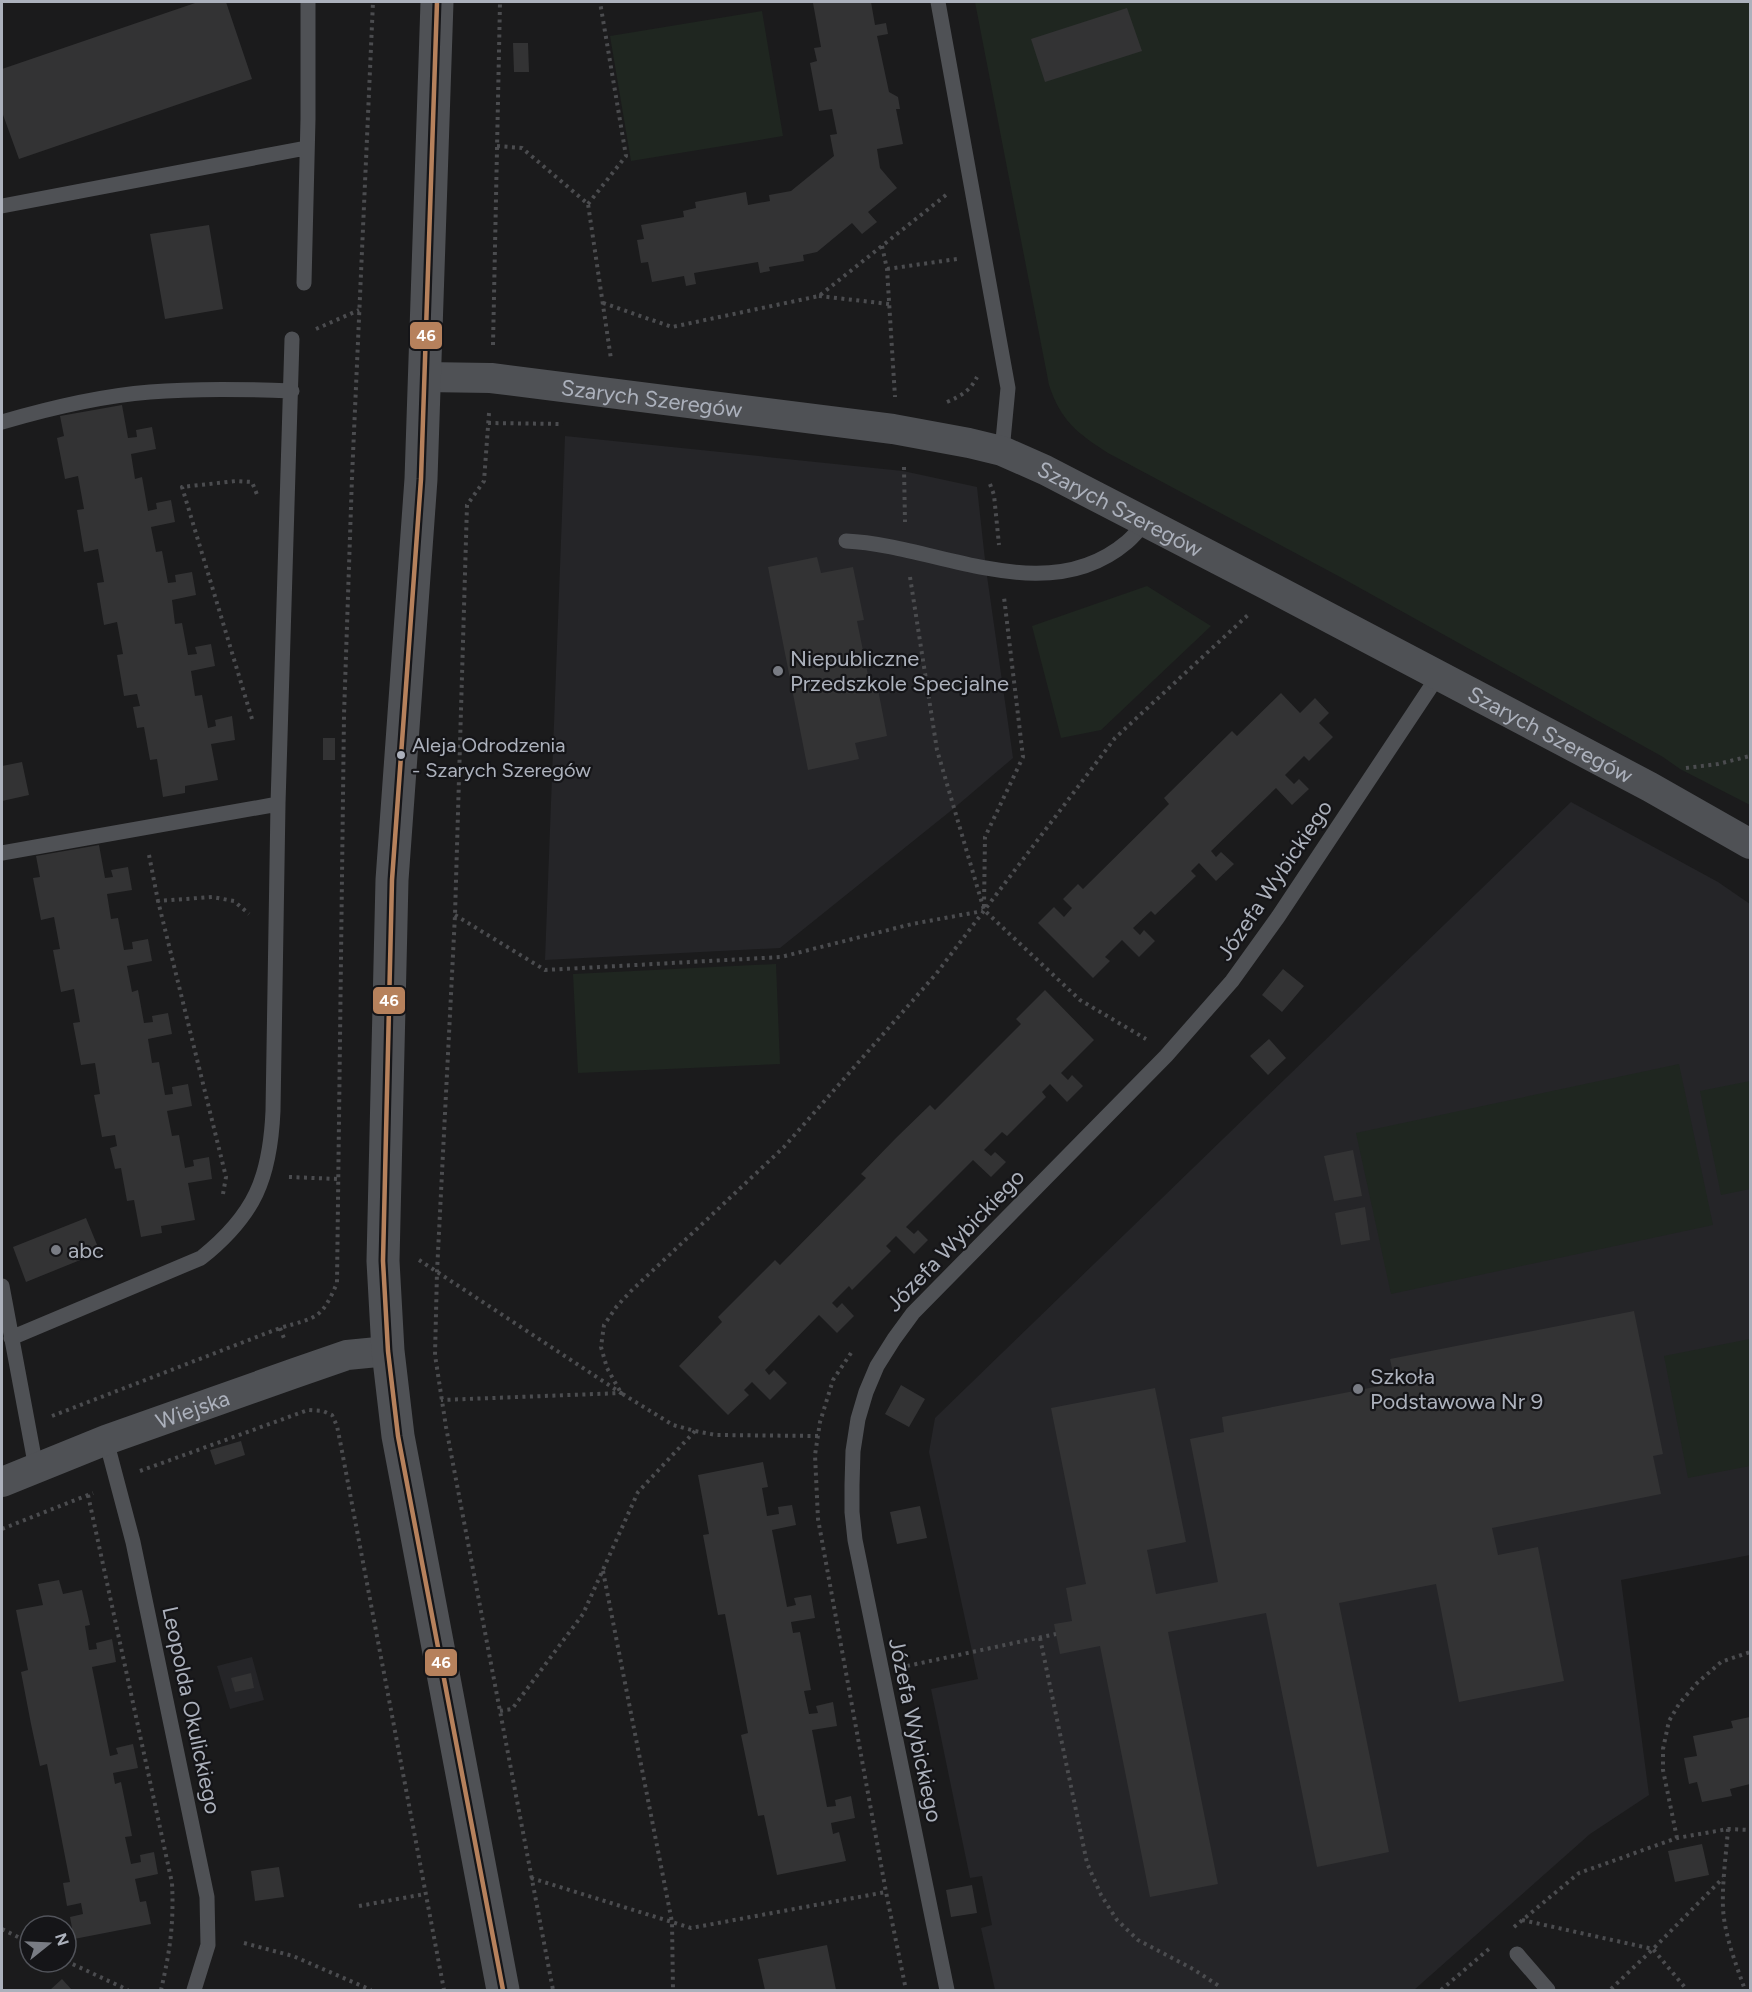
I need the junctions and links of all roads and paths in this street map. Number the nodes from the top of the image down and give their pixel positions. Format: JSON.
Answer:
{"nodes":[{"id":1,"x":308,"y":2,"type":"edge"},
{"id":2,"x":373,"y":2,"type":"edge"},
{"id":3,"x":437,"y":2,"type":"edge"},
{"id":4,"x":500,"y":2,"type":"edge"},
{"id":5,"x":600,"y":2,"type":"edge"},
{"id":6,"x":938,"y":2,"type":"edge"},
{"id":7,"x":497,"y":146,"type":"junction"},
{"id":8,"x":306,"y":148,"type":"junction"},
{"id":9,"x":952,"y":190,"type":"dead end"},
{"id":10,"x":588,"y":204,"type":"junction"},
{"id":11,"x":2,"y":206,"type":"edge"},
{"id":12,"x":882,"y":246,"type":"junction"},
{"id":13,"x":964,"y":259,"type":"dead end"},
{"id":14,"x":887,"y":269,"type":"junction"},
{"id":15,"x":304,"y":283,"type":"dead end"},
{"id":16,"x":819,"y":296,"type":"junction"},
{"id":17,"x":603,"y":303,"type":"junction"},
{"id":18,"x":889,"y":304,"type":"junction"},
{"id":19,"x":292,"y":339,"type":"dead end"},
{"id":20,"x":493,"y":341,"type":"junction"},
{"id":21,"x":504,"y":343,"type":"dead end"},
{"id":22,"x":601,"y":360,"type":"dead end"},
{"id":23,"x":980,"y":371,"type":"dead end"},
{"id":24,"x":424,"y":377,"type":"junction"},
{"id":25,"x":491,"y":378,"type":"junction"},
{"id":26,"x":292,"y":391,"type":"junction"},
{"id":27,"x":884,"y":399,"type":"dead end"},
{"id":28,"x":943,"y":404,"type":"dead end"},
{"id":29,"x":2,"y":422,"type":"edge"},
{"id":30,"x":488,"y":423,"type":"junction"},
{"id":31,"x":572,"y":424,"type":"dead end"},
{"id":32,"x":1002,"y":451,"type":"junction"},
{"id":33,"x":903,"y":471,"type":"dead end"},
{"id":34,"x":997,"y":482,"type":"dead end"},
{"id":35,"x":257,"y":505,"type":"dead end"},
{"id":36,"x":1146,"y":522,"type":"junction"},
{"id":37,"x":846,"y":541,"type":"dead end"},
{"id":38,"x":906,"y":550,"type":"junction"},
{"id":39,"x":1002,"y":572,"type":"junction"},
{"id":40,"x":1256,"y":608,"type":"dead end"},
{"id":41,"x":1438,"y":676,"type":"junction"},
{"id":42,"x":254,"y":703,"type":"dead end"},
{"id":43,"x":1750,"y":756,"type":"edge"},
{"id":44,"x":1650,"y":787,"type":"junction"},
{"id":45,"x":278,"y":804,"type":"junction"},
{"id":46,"x":143,"y":828,"type":"junction"},
{"id":47,"x":1750,"y":844,"type":"edge"},
{"id":48,"x":2,"y":853,"type":"edge"},
{"id":49,"x":158,"y":901,"type":"junction"},
{"id":50,"x":984,"y":910,"type":"junction"},
{"id":51,"x":455,"y":915,"type":"junction"},
{"id":52,"x":249,"y":925,"type":"dead end"},
{"id":53,"x":1153,"y":1044,"type":"dead end"},
{"id":54,"x":222,"y":1197,"type":"dead end"},
{"id":55,"x":418,"y":1259,"type":"dead end"},
{"id":56,"x":437,"y":1272,"type":"junction"},
{"id":57,"x":2,"y":1286,"type":"edge"},
{"id":58,"x":11,"y":1338,"type":"junction"},
{"id":59,"x":856,"y":1345,"type":"dead end"},
{"id":60,"x":388,"y":1351,"type":"junction"},
{"id":61,"x":621,"y":1393,"type":"junction"},
{"id":62,"x":441,"y":1400,"type":"junction"},
{"id":63,"x":28,"y":1425,"type":"junction"},
{"id":64,"x":695,"y":1431,"type":"junction"},
{"id":65,"x":818,"y":1436,"type":"junction"},
{"id":66,"x":106,"y":1440,"type":"junction"},
{"id":67,"x":36,"y":1468,"type":"junction"},
{"id":68,"x":118,"y":1479,"type":"junction"},
{"id":69,"x":2,"y":1482,"type":"edge"},
{"id":70,"x":88,"y":1495,"type":"junction"},
{"id":71,"x":2,"y":1529,"type":"edge"},
{"id":72,"x":603,"y":1571,"type":"junction"},
{"id":73,"x":1056,"y":1634,"type":"dead end"},
{"id":74,"x":1040,"y":1638,"type":"junction"},
{"id":75,"x":973,"y":1652,"type":"dead end"},
{"id":76,"x":1750,"y":1652,"type":"edge"},
{"id":77,"x":500,"y":1712,"type":"junction"},
{"id":78,"x":1728,"y":1829,"type":"junction"},
{"id":79,"x":1750,"y":1830,"type":"edge"},
{"id":80,"x":1677,"y":1838,"type":"junction"},
{"id":81,"x":1724,"y":1877,"type":"junction"},
{"id":82,"x":531,"y":1878,"type":"junction"},
{"id":83,"x":886,"y":1892,"type":"junction"},
{"id":84,"x":426,"y":1894,"type":"junction"},
{"id":85,"x":359,"y":1906,"type":"dead end"},
{"id":86,"x":1522,"y":1920,"type":"junction"},
{"id":87,"x":672,"y":1922,"type":"junction"},
{"id":88,"x":2,"y":1929,"type":"edge"},
{"id":89,"x":1509,"y":1931,"type":"dead end"},
{"id":90,"x":18,"y":1937,"type":"edge"},
{"id":91,"x":244,"y":1943,"type":"dead end"},
{"id":92,"x":1494,"y":1944,"type":"dead end"},
{"id":93,"x":1653,"y":1950,"type":"junction"},
{"id":94,"x":1517,"y":1954,"type":"dead end"},
{"id":95,"x":78,"y":1966,"type":"edge"},
{"id":96,"x":1220,"y":1986,"type":"dead end"},
{"id":97,"x":1611,"y":1989,"type":"dead end"},
{"id":98,"x":128,"y":1990,"type":"edge"},
{"id":99,"x":161,"y":1990,"type":"edge"},
{"id":100,"x":194,"y":1990,"type":"edge"},
{"id":101,"x":371,"y":1990,"type":"edge"},
{"id":102,"x":444,"y":1990,"type":"edge"},
{"id":103,"x":503,"y":1990,"type":"edge"},
{"id":104,"x":553,"y":1990,"type":"edge"},
{"id":105,"x":674,"y":1990,"type":"edge"},
{"id":106,"x":906,"y":1990,"type":"edge"},
{"id":107,"x":947,"y":1990,"type":"edge"},
{"id":108,"x":1441,"y":1990,"type":"edge"},
{"id":109,"x":1548,"y":1990,"type":"edge"},
{"id":110,"x":1687,"y":1990,"type":"edge"},
{"id":111,"x":1745,"y":1990,"type":"edge"}],
"edges":[{"from":1,"to":8,"type":"lane"},
{"from":2,"to":63,"type":"path"},
{"from":3,"to":24,"type":"street"},
{"from":4,"to":7,"type":"path"},
{"from":5,"to":10,"type":"path"},
{"from":6,"to":32,"type":"lane"},
{"from":7,"to":10,"type":"path"},
{"from":7,"to":20,"type":"path"},
{"from":8,"to":11,"type":"lane"},
{"from":8,"to":15,"type":"lane"},
{"from":9,"to":12,"type":"path"},
{"from":10,"to":17,"type":"path"},
{"from":12,"to":14,"type":"path"},
{"from":12,"to":16,"type":"path"},
{"from":13,"to":14,"type":"path"},
{"from":14,"to":18,"type":"path"},
{"from":16,"to":17,"type":"path"},
{"from":16,"to":18,"type":"path"},
{"from":17,"to":22,"type":"path"},
{"from":18,"to":27,"type":"path"},
{"from":19,"to":26,"type":"lane"},
{"from":20,"to":21,"type":"path"},
{"from":20,"to":25,"type":"path"},
{"from":23,"to":28,"type":"path"},
{"from":24,"to":25,"type":"street","name":"Szarych Szeregów"},
{"from":24,"to":60,"type":"street"},
{"from":25,"to":30,"type":"path"},
{"from":25,"to":32,"type":"street","name":"Szarych Szeregów"},
{"from":26,"to":29,"type":"lane"},
{"from":26,"to":45,"type":"lane"},
{"from":30,"to":31,"type":"path"},
{"from":30,"to":51,"type":"path"},
{"from":32,"to":36,"type":"street","name":"Szarych Szeregów"},
{"from":33,"to":38,"type":"path"},
{"from":34,"to":39,"type":"path"},
{"from":35,"to":42,"type":"path"},
{"from":36,"to":39,"type":"lane"},
{"from":36,"to":41,"type":"street","name":"Szarych Szeregów"},
{"from":37,"to":38,"type":"lane"},
{"from":38,"to":39,"type":"lane"},
{"from":38,"to":50,"type":"path"},
{"from":39,"to":50,"type":"path"},
{"from":40,"to":50,"type":"path"},
{"from":41,"to":44,"type":"street","name":"Szarych Szeregów"},
{"from":41,"to":107,"type":"lane","name":"Józefa Wybickiego"},
{"from":43,"to":44,"type":"path"},
{"from":44,"to":47,"type":"street","name":"Szarych Szeregów"},
{"from":45,"to":46,"type":"lane"},
{"from":45,"to":58,"type":"lane"},
{"from":46,"to":48,"type":"lane"},
{"from":46,"to":49,"type":"path"},
{"from":49,"to":52,"type":"path"},
{"from":49,"to":54,"type":"path"},
{"from":50,"to":51,"type":"path"},
{"from":50,"to":53,"type":"path"},
{"from":50,"to":61,"type":"path"},
{"from":51,"to":56,"type":"path"},
{"from":55,"to":56,"type":"path"},
{"from":56,"to":61,"type":"path"},
{"from":56,"to":62,"type":"path"},
{"from":57,"to":58,"type":"lane"},
{"from":58,"to":63,"type":"lane"},
{"from":59,"to":65,"type":"path"},
{"from":60,"to":66,"type":"street","name":"Wiejska"},
{"from":60,"to":103,"type":"street"},
{"from":61,"to":62,"type":"path"},
{"from":61,"to":64,"type":"path"},
{"from":62,"to":77,"type":"path"},
{"from":63,"to":67,"type":"lane"},
{"from":64,"to":65,"type":"path"},
{"from":64,"to":72,"type":"path"},
{"from":65,"to":83,"type":"path"},
{"from":66,"to":67,"type":"street","name":"Wiejska"},
{"from":66,"to":68,"type":"lane","name":"Leopolda Okulickiego"},
{"from":67,"to":69,"type":"street","name":"Wiejska"},
{"from":68,"to":70,"type":"path"},
{"from":68,"to":84,"type":"path"},
{"from":68,"to":100,"type":"lane","name":"Leopolda Okulickiego"},
{"from":70,"to":71,"type":"path"},
{"from":70,"to":99,"type":"path"},
{"from":72,"to":77,"type":"path"},
{"from":72,"to":87,"type":"path"},
{"from":73,"to":74,"type":"path"},
{"from":74,"to":75,"type":"path"},
{"from":74,"to":96,"type":"path"},
{"from":76,"to":80,"type":"path"},
{"from":77,"to":82,"type":"path"},
{"from":78,"to":79,"type":"path"},
{"from":78,"to":80,"type":"path"},
{"from":78,"to":81,"type":"path"},
{"from":80,"to":86,"type":"path"},
{"from":81,"to":93,"type":"path"},
{"from":81,"to":111,"type":"path"},
{"from":82,"to":87,"type":"path"},
{"from":82,"to":104,"type":"path"},
{"from":83,"to":87,"type":"path"},
{"from":83,"to":106,"type":"path"},
{"from":84,"to":85,"type":"path"},
{"from":84,"to":102,"type":"path"},
{"from":86,"to":89,"type":"path"},
{"from":86,"to":93,"type":"path"},
{"from":87,"to":105,"type":"path"},
{"from":88,"to":90,"type":"path"},
{"from":91,"to":101,"type":"path"},
{"from":92,"to":108,"type":"path"},
{"from":93,"to":97,"type":"path"},
{"from":93,"to":110,"type":"path"},
{"from":94,"to":109,"type":"lane"},
{"from":95,"to":98,"type":"path"}]}
